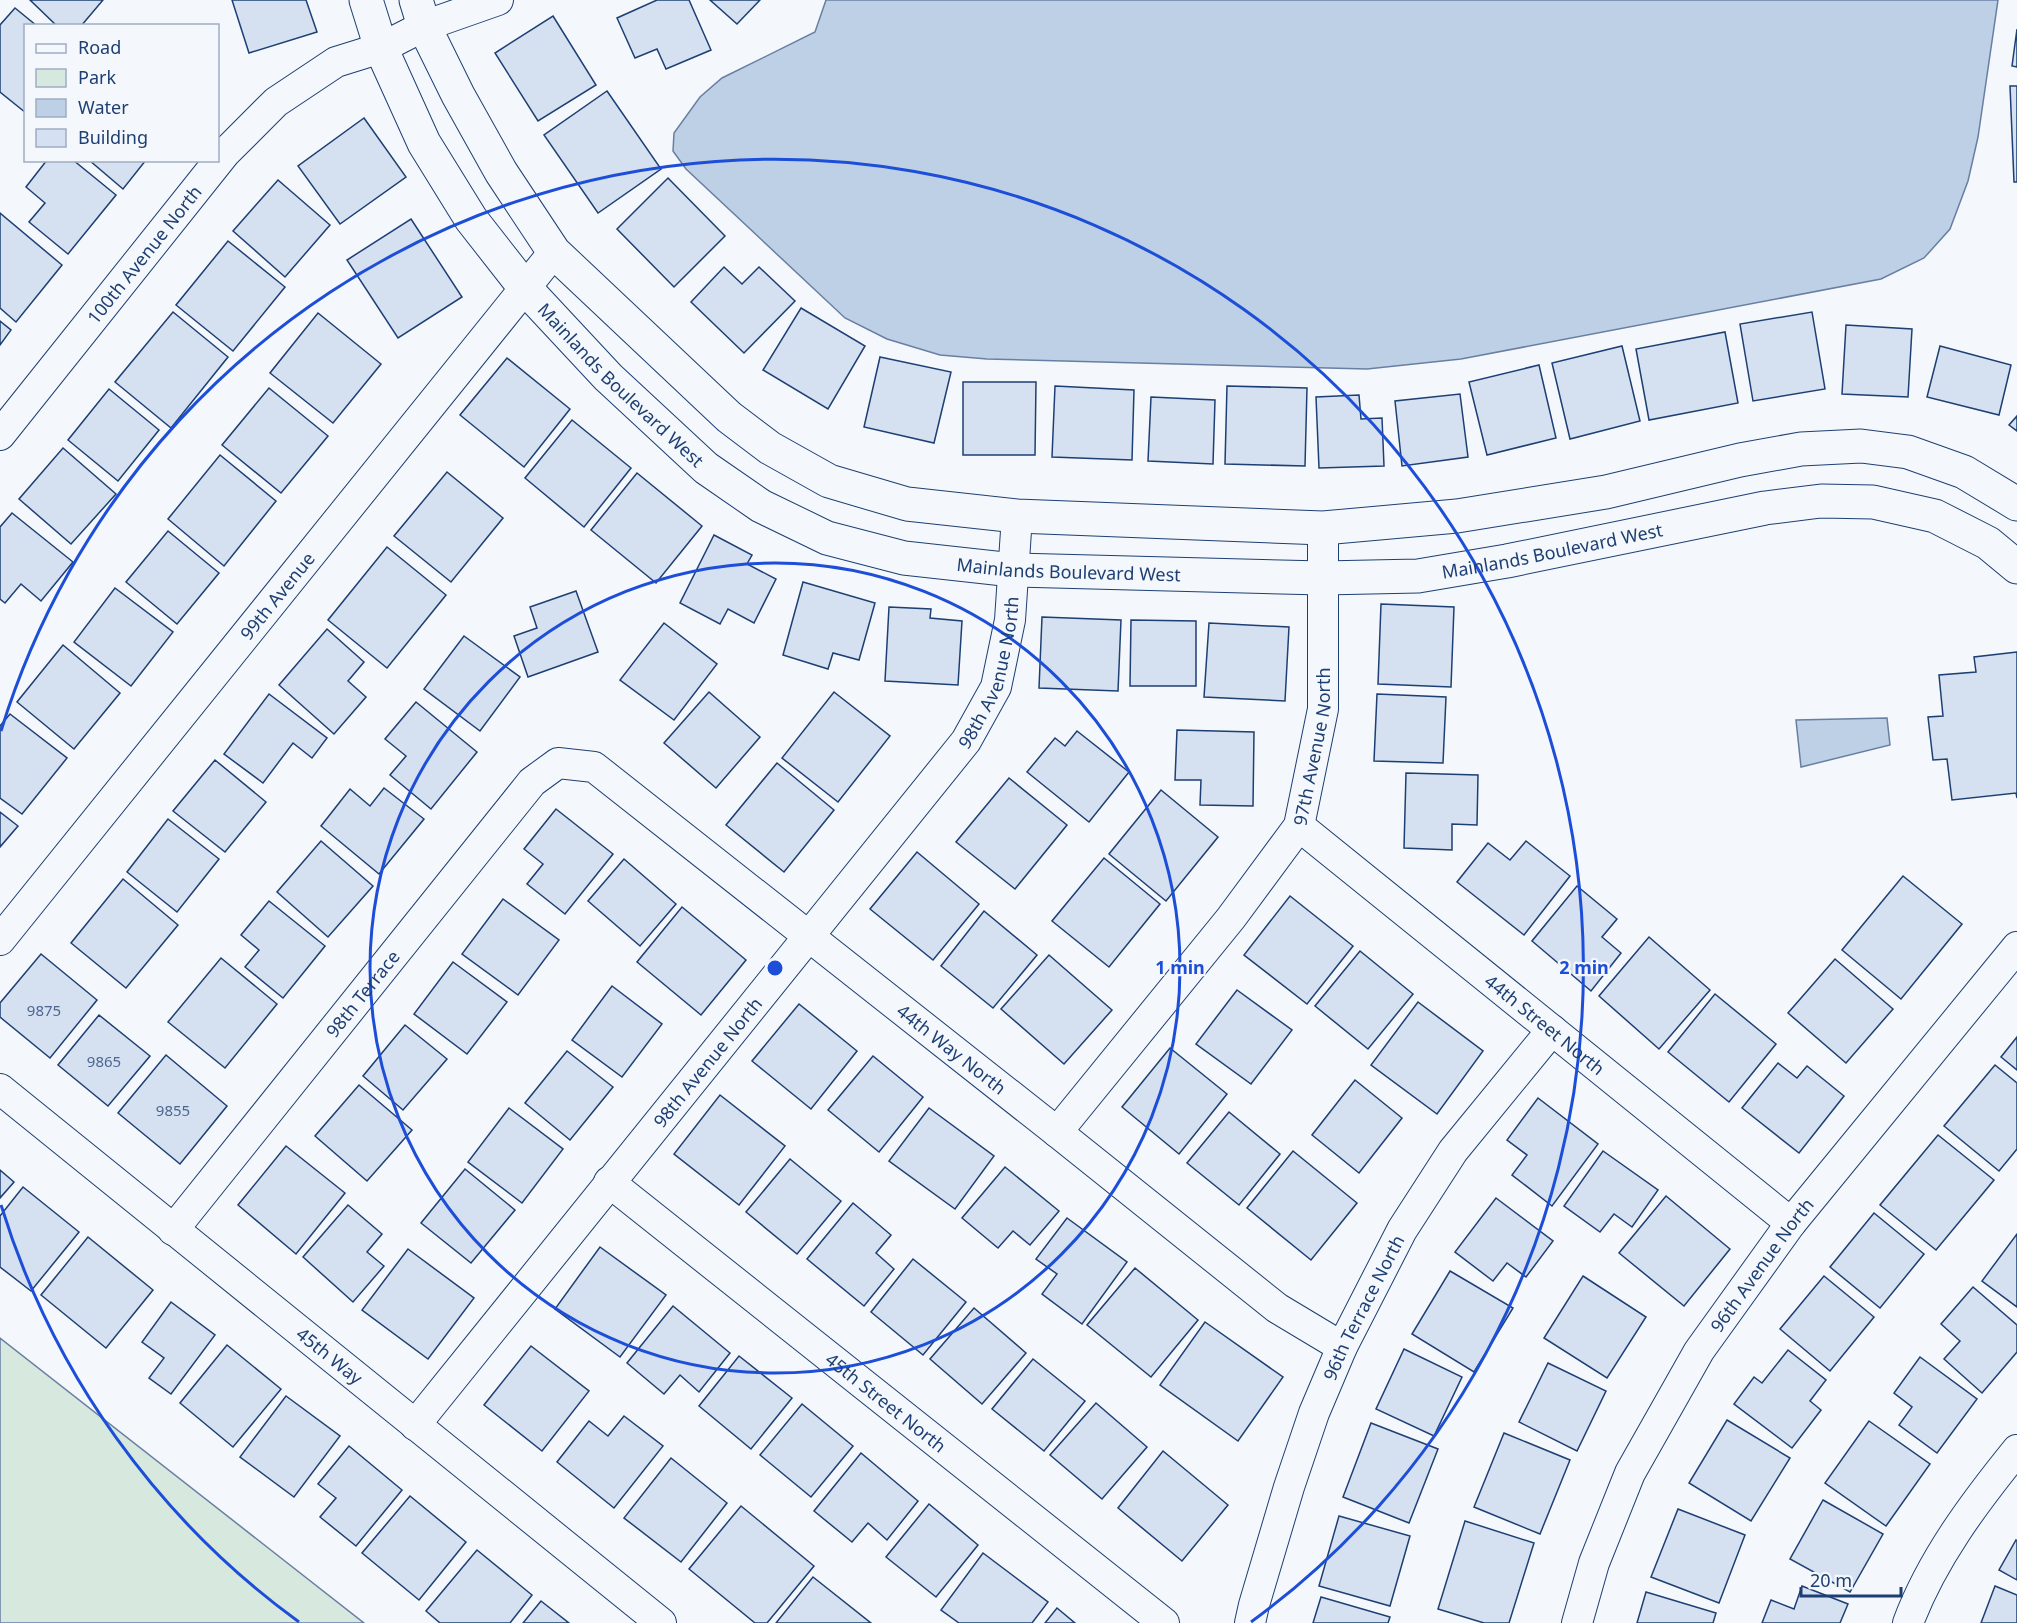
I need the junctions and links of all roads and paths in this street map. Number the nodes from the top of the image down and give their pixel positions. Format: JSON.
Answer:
{"nodes":[{"id":1,"x":366,"y":0,"type":"edge"},
{"id":2,"x":498,"y":0,"type":"edge"},
{"id":3,"x":420,"y":13,"type":"edge"},
{"id":4,"x":381,"y":48,"type":"junction"},
{"id":5,"x":219,"y":161,"type":"edge"},
{"id":6,"x":218,"y":162,"type":"edge"},
{"id":7,"x":555,"y":252,"type":"junction"},
{"id":8,"x":525,"y":288,"type":"junction"},
{"id":9,"x":0,"y":435,"type":"edge"},
{"id":10,"x":2017,"y":504,"type":"edge"},
{"id":11,"x":1017,"y":516,"type":"junction"},
{"id":12,"x":1323,"y":528,"type":"junction"},
{"id":13,"x":2017,"y":567,"type":"edge"},
{"id":14,"x":1013,"y":570,"type":"junction"},
{"id":15,"x":1323,"y":578,"type":"junction"},
{"id":16,"x":558,"y":763,"type":"joint"},
{"id":17,"x":1299,"y":826,"type":"junction"},
{"id":18,"x":807,"y":935,"type":"junction"},
{"id":19,"x":0,"y":940,"type":"edge"},
{"id":20,"x":2017,"y":947,"type":"edge"},
{"id":21,"x":1552,"y":1030,"type":"junction"},
{"id":22,"x":0,"y":1089,"type":"edge"},
{"id":23,"x":1057,"y":1132,"type":"junction"},
{"id":24,"x":609,"y":1182,"type":"junction"},
{"id":25,"x":1791,"y":1222,"type":"junction"},
{"id":26,"x":173,"y":1230,"type":"junction"},
{"id":27,"x":1342,"y":1347,"type":"junction"},
{"id":28,"x":415,"y":1425,"type":"junction"},
{"id":29,"x":2017,"y":1450,"type":"edge"},
{"id":30,"x":661,"y":1623,"type":"edge"},
{"id":31,"x":1164,"y":1623,"type":"edge"},
{"id":32,"x":1250,"y":1623,"type":"edge"},
{"id":33,"x":1577,"y":1623,"type":"edge"},
{"id":34,"x":1908,"y":1623,"type":"edge"}],
"edges":[{"from":1,"to":4,"type":"street","name":"Mainlands Boulevard West"},
{"from":2,"to":3,"type":"street","name":"100th Avenue North"},
{"from":3,"to":4,"type":"street","name":"100th Avenue North"},
{"from":3,"to":7,"type":"street"},
{"from":4,"to":5,"type":"street","name":"100th Avenue North"},
{"from":4,"to":8,"type":"street","name":"Mainlands Boulevard West"},
{"from":6,"to":9,"type":"street","name":"100th Avenue North"},
{"from":7,"to":8,"type":"street","name":"99th Avenue"},
{"from":7,"to":11,"type":"street"},
{"from":8,"to":14,"type":"street","name":"Mainlands Boulevard West"},
{"from":8,"to":19,"type":"street","name":"99th Avenue"},
{"from":10,"to":12,"type":"street"},
{"from":11,"to":12,"type":"street"},
{"from":11,"to":14,"type":"street","name":"98th Avenue North"},
{"from":12,"to":15,"type":"street","name":"97th Avenue North"},
{"from":13,"to":15,"type":"street","name":"Mainlands Boulevard West"},
{"from":14,"to":15,"type":"street","name":"Mainlands Boulevard West"},
{"from":14,"to":18,"type":"street","name":"98th Avenue North"},
{"from":15,"to":17,"type":"street","name":"97th Avenue North"},
{"from":16,"to":18,"type":"street","name":"44th Way North"},
{"from":16,"to":26,"type":"street","name":"98th Terrace"},
{"from":17,"to":21,"type":"street","name":"44th Street North"},
{"from":17,"to":23,"type":"street","name":"97th Avenue North"},
{"from":18,"to":23,"type":"street","name":"44th Way North"},
{"from":18,"to":24,"type":"street","name":"98th Avenue North"},
{"from":20,"to":25,"type":"street","name":"96th Avenue North"},
{"from":21,"to":25,"type":"street","name":"44th Street North"},
{"from":21,"to":27,"type":"street","name":"96th Terrace North"},
{"from":22,"to":26,"type":"street","name":"45th Way"},
{"from":23,"to":27,"type":"street","name":"44th Way North"},
{"from":24,"to":28,"type":"street","name":"98th Avenue North"},
{"from":24,"to":31,"type":"street","name":"45th Street North"},
{"from":25,"to":33,"type":"street","name":"96th Avenue North"},
{"from":26,"to":28,"type":"street","name":"45th Way"},
{"from":27,"to":32,"type":"street","name":"96th Terrace North"},
{"from":28,"to":30,"type":"street","name":"45th Way"},
{"from":29,"to":34,"type":"street"}]}
